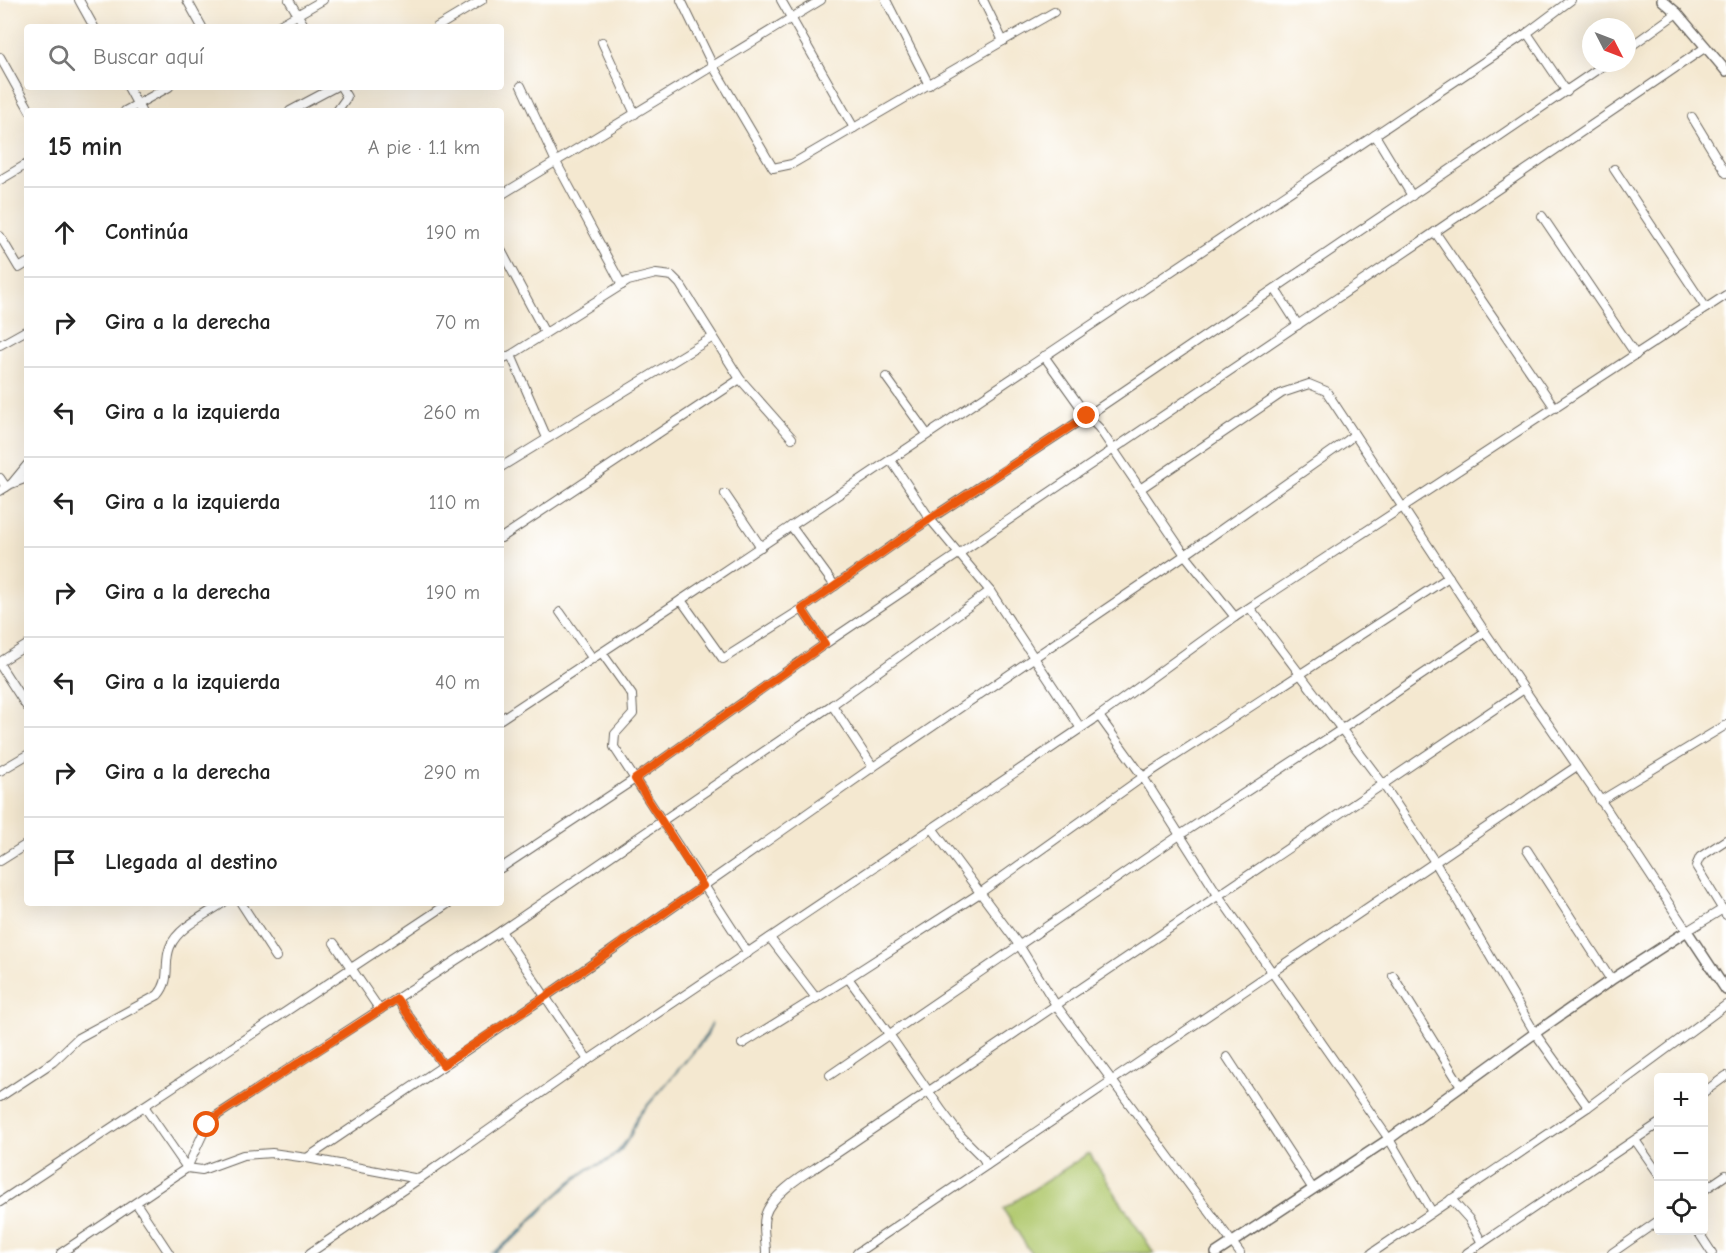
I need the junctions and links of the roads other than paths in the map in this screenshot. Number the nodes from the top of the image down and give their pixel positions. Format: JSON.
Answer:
{"nodes":[{"id":1,"x":79,"y":0,"type":"edge"},
{"id":2,"x":187,"y":0,"type":"edge"},
{"id":3,"x":289,"y":0,"type":"edge"},
{"id":4,"x":323,"y":0,"type":"edge"},
{"id":5,"x":482,"y":0,"type":"edge"},
{"id":6,"x":681,"y":0,"type":"edge"},
{"id":7,"x":781,"y":0,"type":"edge"},
{"id":8,"x":821,"y":0,"type":"edge"},
{"id":9,"x":886,"y":0,"type":"edge"},
{"id":10,"x":983,"y":0,"type":"edge"},
{"id":11,"x":1571,"y":0,"type":"edge"},
{"id":12,"x":1662,"y":0,"type":"edge"},
{"id":13,"x":1054,"y":12,"type":"dead end"},
{"id":14,"x":1677,"y":13,"type":"junction"},
{"id":15,"x":298,"y":15,"type":"junction"},
{"id":16,"x":791,"y":18,"type":"junction"},
{"id":17,"x":92,"y":24,"type":"edge"},
{"id":18,"x":200,"y":24,"type":"edge"},
{"id":19,"x":282,"y":24,"type":"edge"},
{"id":20,"x":303,"y":24,"type":"edge"},
{"id":21,"x":442,"y":24,"type":"edge"},
{"id":22,"x":1527,"y":33,"type":"junction"},
{"id":23,"x":1003,"y":41,"type":"junction"},
{"id":24,"x":602,"y":42,"type":"dead end"},
{"id":25,"x":1636,"y":43,"type":"edge"},
{"id":26,"x":1706,"y":46,"type":"junction"},
{"id":27,"x":0,"y":57,"type":"edge"},
{"id":28,"x":713,"y":66,"type":"junction"},
{"id":29,"x":1725,"y":69,"type":"edge"},
{"id":30,"x":1595,"y":72,"type":"edge"},
{"id":31,"x":929,"y":85,"type":"junction"},
{"id":32,"x":521,"y":86,"type":"dead end"},
{"id":33,"x":130,"y":90,"type":"edge"},
{"id":34,"x":165,"y":90,"type":"edge"},
{"id":35,"x":329,"y":90,"type":"edge"},
{"id":36,"x":343,"y":90,"type":"edge"},
{"id":37,"x":1567,"y":92,"type":"junction"},
{"id":38,"x":28,"y":108,"type":"edge"},
{"id":39,"x":140,"y":108,"type":"edge"},
{"id":40,"x":296,"y":108,"type":"edge"},
{"id":41,"x":339,"y":108,"type":"edge"},
{"id":42,"x":634,"y":114,"type":"junction"},
{"id":43,"x":1692,"y":117,"type":"dead end"},
{"id":44,"x":854,"y":128,"type":"junction"},
{"id":45,"x":1375,"y":135,"type":"junction"},
{"id":46,"x":556,"y":162,"type":"junction"},
{"id":47,"x":24,"y":166,"type":"edge"},
{"id":48,"x":1614,"y":169,"type":"dead end"},
{"id":49,"x":1726,"y":172,"type":"edge"},
{"id":50,"x":0,"y":180,"type":"edge"},
{"id":51,"x":504,"y":193,"type":"edge"},
{"id":52,"x":1412,"y":196,"type":"junction"},
{"id":53,"x":1542,"y":216,"type":"dead end"},
{"id":54,"x":1436,"y":232,"type":"junction"},
{"id":55,"x":0,"y":236,"type":"edge"},
{"id":56,"x":504,"y":256,"type":"edge"},
{"id":57,"x":24,"y":265,"type":"edge"},
{"id":58,"x":622,"y":285,"type":"junction"},
{"id":59,"x":1275,"y":289,"type":"junction"},
{"id":60,"x":1726,"y":295,"type":"edge"},
{"id":61,"x":1706,"y":308,"type":"junction"},
{"id":62,"x":1298,"y":325,"type":"junction"},
{"id":63,"x":24,"y":332,"type":"edge"},
{"id":64,"x":545,"y":333,"type":"junction"},
{"id":65,"x":713,"y":337,"type":"junction"},
{"id":66,"x":0,"y":345,"type":"edge"},
{"id":67,"x":511,"y":355,"type":"junction"},
{"id":68,"x":1636,"y":355,"type":"junction"},
{"id":69,"x":1044,"y":356,"type":"junction"},
{"id":70,"x":504,"y":358,"type":"edge"},
{"id":71,"x":886,"y":377,"type":"dead end"},
{"id":72,"x":740,"y":380,"type":"junction"},
{"id":73,"x":1555,"y":408,"type":"junction"},
{"id":74,"x":1087,"y":416,"type":"junction"},
{"id":75,"x":927,"y":434,"type":"junction"},
{"id":76,"x":1354,"y":434,"type":"junction"},
{"id":77,"x":547,"y":438,"type":"junction"},
{"id":78,"x":792,"y":438,"type":"dead end"},
{"id":79,"x":1113,"y":449,"type":"junction"},
{"id":80,"x":890,"y":459,"type":"junction"},
{"id":81,"x":504,"y":465,"type":"edge"},
{"id":82,"x":24,"y":468,"type":"edge"},
{"id":83,"x":0,"y":478,"type":"edge"},
{"id":84,"x":24,"y":479,"type":"edge"},
{"id":85,"x":6,"y":487,"type":"edge"},
{"id":86,"x":1140,"y":489,"type":"junction"},
{"id":87,"x":725,"y":494,"type":"dead end"},
{"id":88,"x":1404,"y":508,"type":"junction"},
{"id":89,"x":930,"y":519,"type":"junction"},
{"id":90,"x":791,"y":526,"type":"junction"},
{"id":91,"x":504,"y":536,"type":"edge"},
{"id":92,"x":761,"y":547,"type":"junction"},
{"id":93,"x":959,"y":554,"type":"junction"},
{"id":94,"x":1185,"y":555,"type":"junction"},
{"id":95,"x":1449,"y":577,"type":"junction"},
{"id":96,"x":835,"y":585,"type":"junction"},
{"id":97,"x":990,"y":591,"type":"junction"},
{"id":98,"x":681,"y":600,"type":"junction"},
{"id":99,"x":1250,"y":608,"type":"junction"},
{"id":100,"x":802,"y":609,"type":"junction"},
{"id":101,"x":560,"y":612,"type":"dead end"},
{"id":102,"x":1235,"y":617,"type":"junction"},
{"id":103,"x":1485,"y":632,"type":"junction"},
{"id":104,"x":825,"y":644,"type":"junction"},
{"id":105,"x":24,"y":647,"type":"edge"},
{"id":106,"x":602,"y":652,"type":"junction"},
{"id":107,"x":1035,"y":657,"type":"junction"},
{"id":108,"x":593,"y":658,"type":"junction"},
{"id":109,"x":0,"y":664,"type":"edge"},
{"id":110,"x":1300,"y":674,"type":"junction"},
{"id":111,"x":1524,"y":689,"type":"junction"},
{"id":112,"x":24,"y":702,"type":"edge"},
{"id":113,"x":832,"y":705,"type":"junction"},
{"id":114,"x":1099,"y":716,"type":"junction"},
{"id":115,"x":504,"y":717,"type":"edge"},
{"id":116,"x":1726,"y":725,"type":"edge"},
{"id":117,"x":1080,"y":727,"type":"junction"},
{"id":118,"x":1342,"y":729,"type":"junction"},
{"id":119,"x":24,"y":757,"type":"edge"},
{"id":120,"x":873,"y":766,"type":"junction"},
{"id":121,"x":1577,"y":766,"type":"junction"},
{"id":122,"x":0,"y":771,"type":"edge"},
{"id":123,"x":1143,"y":777,"type":"junction"},
{"id":124,"x":635,"y":779,"type":"junction"},
{"id":125,"x":1383,"y":784,"type":"junction"},
{"id":126,"x":1600,"y":801,"type":"junction"},
{"id":127,"x":662,"y":821,"type":"junction"},
{"id":128,"x":932,"y":828,"type":"junction"},
{"id":129,"x":1180,"y":836,"type":"junction"},
{"id":130,"x":1726,"y":840,"type":"edge"},
{"id":131,"x":24,"y":846,"type":"edge"},
{"id":132,"x":1527,"y":850,"type":"dead end"},
{"id":133,"x":0,"y":861,"type":"edge"},
{"id":134,"x":1435,"y":862,"type":"junction"},
{"id":135,"x":504,"y":866,"type":"edge"},
{"id":136,"x":703,"y":886,"type":"junction"},
{"id":137,"x":980,"y":893,"type":"junction"},
{"id":138,"x":1218,"y":896,"type":"junction"},
{"id":139,"x":218,"y":906,"type":"edge"},
{"id":140,"x":244,"y":906,"type":"edge"},
{"id":141,"x":444,"y":906,"type":"edge"},
{"id":142,"x":1724,"y":912,"type":"edge"},
{"id":143,"x":501,"y":931,"type":"junction"},
{"id":144,"x":1687,"y":931,"type":"junction"},
{"id":145,"x":770,"y":938,"type":"junction"},
{"id":146,"x":334,"y":943,"type":"dead end"},
{"id":147,"x":1019,"y":945,"type":"junction"},
{"id":148,"x":748,"y":953,"type":"junction"},
{"id":149,"x":276,"y":957,"type":"dead end"},
{"id":150,"x":351,"y":968,"type":"junction"},
{"id":151,"x":1272,"y":973,"type":"junction"},
{"id":152,"x":1392,"y":976,"type":"dead end"},
{"id":153,"x":848,"y":978,"type":"junction"},
{"id":154,"x":1611,"y":980,"type":"junction"},
{"id":155,"x":1726,"y":990,"type":"edge"},
{"id":156,"x":545,"y":997,"type":"junction"},
{"id":157,"x":816,"y":998,"type":"junction"},
{"id":158,"x":397,"y":999,"type":"junction"},
{"id":159,"x":1056,"y":1005,"type":"junction"},
{"id":160,"x":1726,"y":1005,"type":"edge"},
{"id":161,"x":380,"y":1010,"type":"junction"},
{"id":162,"x":1535,"y":1033,"type":"junction"},
{"id":163,"x":889,"y":1034,"type":"junction"},
{"id":164,"x":742,"y":1044,"type":"dead end"},
{"id":165,"x":1227,"y":1058,"type":"dead end"},
{"id":166,"x":588,"y":1060,"type":"junction"},
{"id":167,"x":443,"y":1065,"type":"junction"},
{"id":168,"x":830,"y":1074,"type":"dead end"},
{"id":169,"x":1726,"y":1076,"type":"edge"},
{"id":170,"x":1113,"y":1080,"type":"junction"},
{"id":171,"x":1461,"y":1086,"type":"junction"},
{"id":172,"x":1708,"y":1089,"type":"edge"},
{"id":173,"x":928,"y":1091,"type":"junction"},
{"id":174,"x":0,"y":1097,"type":"edge"},
{"id":175,"x":144,"y":1106,"type":"junction"},
{"id":176,"x":1587,"y":1107,"type":"junction"},
{"id":177,"x":1654,"y":1127,"type":"edge"},
{"id":178,"x":1389,"y":1139,"type":"junction"},
{"id":179,"x":1635,"y":1140,"type":"junction"},
{"id":180,"x":307,"y":1158,"type":"junction"},
{"id":181,"x":987,"y":1165,"type":"junction"},
{"id":182,"x":1654,"y":1166,"type":"edge"},
{"id":183,"x":187,"y":1168,"type":"junction"},
{"id":184,"x":1726,"y":1174,"type":"edge"},
{"id":185,"x":418,"y":1179,"type":"junction"},
{"id":186,"x":1708,"y":1187,"type":"edge"},
{"id":187,"x":1313,"y":1189,"type":"junction"},
{"id":188,"x":1451,"y":1199,"type":"junction"},
{"id":189,"x":0,"y":1202,"type":"edge"},
{"id":190,"x":136,"y":1203,"type":"junction"},
{"id":191,"x":1432,"y":1212,"type":"junction"},
{"id":192,"x":1654,"y":1224,"type":"edge"},
{"id":193,"x":1700,"y":1235,"type":"edge"},
{"id":194,"x":1233,"y":1241,"type":"junction"},
{"id":195,"x":1482,"y":1243,"type":"junction"},
{"id":196,"x":61,"y":1253,"type":"edge"},
{"id":197,"x":169,"y":1253,"type":"edge"},
{"id":198,"x":310,"y":1253,"type":"edge"},
{"id":199,"x":765,"y":1253,"type":"edge"},
{"id":200,"x":857,"y":1253,"type":"edge"},
{"id":201,"x":1216,"y":1253,"type":"edge"},
{"id":202,"x":1240,"y":1253,"type":"edge"},
{"id":203,"x":1372,"y":1253,"type":"edge"},
{"id":204,"x":1468,"y":1253,"type":"edge"},
{"id":205,"x":1612,"y":1253,"type":"edge"},
{"id":206,"x":1712,"y":1253,"type":"edge"}],
"edges":[{"from":1,"to":17,"type":"street"},
{"from":2,"to":18,"type":"street"},
{"from":3,"to":15,"type":"street"},
{"from":4,"to":15,"type":"street"},
{"from":5,"to":21,"type":"street"},
{"from":6,"to":28,"type":"street"},
{"from":7,"to":16,"type":"street"},
{"from":8,"to":16,"type":"street"},
{"from":9,"to":31,"type":"street"},
{"from":10,"to":23,"type":"street"},
{"from":11,"to":22,"type":"street"},
{"from":12,"to":14,"type":"street"},
{"from":13,"to":23,"type":"street"},
{"from":14,"to":25,"type":"street"},
{"from":14,"to":26,"type":"street"},
{"from":15,"to":19,"type":"street"},
{"from":15,"to":20,"type":"street"},
{"from":16,"to":28,"type":"street"},
{"from":16,"to":44,"type":"street"},
{"from":22,"to":37,"type":"street"},
{"from":22,"to":45,"type":"street"},
{"from":23,"to":31,"type":"street"},
{"from":24,"to":42,"type":"street"},
{"from":26,"to":29,"type":"street"},
{"from":26,"to":54,"type":"street"},
{"from":27,"to":38,"type":"street"},
{"from":28,"to":42,"type":"street"},
{"from":28,"to":44,"type":"street"},
{"from":30,"to":37,"type":"street"},
{"from":31,"to":44,"type":"street"},
{"from":32,"to":46,"type":"street"},
{"from":33,"to":39,"type":"street"},
{"from":34,"to":39,"type":"street"},
{"from":35,"to":40,"type":"street"},
{"from":36,"to":41,"type":"street"},
{"from":37,"to":52,"type":"street"},
{"from":42,"to":46,"type":"street"},
{"from":43,"to":49,"type":"street"},
{"from":45,"to":52,"type":"street"},
{"from":45,"to":69,"type":"street"},
{"from":46,"to":51,"type":"street"},
{"from":46,"to":58,"type":"street"},
{"from":47,"to":50,"type":"street"},
{"from":48,"to":61,"type":"street"},
{"from":52,"to":59,"type":"street"},
{"from":53,"to":68,"type":"street"},
{"from":54,"to":62,"type":"street"},
{"from":54,"to":73,"type":"street"},
{"from":55,"to":57,"type":"street"},
{"from":56,"to":64,"type":"street"},
{"from":58,"to":64,"type":"street"},
{"from":58,"to":65,"type":"street"},
{"from":59,"to":62,"type":"street"},
{"from":59,"to":74,"type":"street"},
{"from":60,"to":61,"type":"street"},
{"from":61,"to":68,"type":"street"},
{"from":62,"to":79,"type":"street"},
{"from":63,"to":66,"type":"street"},
{"from":64,"to":67,"type":"street"},
{"from":65,"to":72,"type":"street"},
{"from":65,"to":77,"type":"street"},
{"from":67,"to":70,"type":"street"},
{"from":67,"to":77,"type":"street"},
{"from":68,"to":73,"type":"street"},
{"from":69,"to":74,"type":"street"},
{"from":69,"to":75,"type":"street"},
{"from":71,"to":75,"type":"street"},
{"from":72,"to":78,"type":"street"},
{"from":72,"to":91,"type":"street"},
{"from":73,"to":88,"type":"street"},
{"from":74,"to":79,"type":"street"},
{"from":74,"to":89,"type":"street"},
{"from":75,"to":80,"type":"street"},
{"from":76,"to":86,"type":"street"},
{"from":76,"to":88,"type":"street"},
{"from":76,"to":94,"type":"street"},
{"from":77,"to":81,"type":"street"},
{"from":79,"to":86,"type":"street"},
{"from":79,"to":93,"type":"street"},
{"from":80,"to":89,"type":"street"},
{"from":80,"to":90,"type":"street"},
{"from":82,"to":85,"type":"street"},
{"from":83,"to":85,"type":"street"},
{"from":84,"to":85,"type":"street"},
{"from":86,"to":94,"type":"street"},
{"from":87,"to":92,"type":"street"},
{"from":88,"to":95,"type":"street"},
{"from":88,"to":99,"type":"street"},
{"from":89,"to":93,"type":"street"},
{"from":89,"to":96,"type":"street"},
{"from":90,"to":92,"type":"street"},
{"from":90,"to":96,"type":"street"},
{"from":92,"to":98,"type":"street"},
{"from":93,"to":97,"type":"street"},
{"from":93,"to":104,"type":"street"},
{"from":94,"to":102,"type":"street"},
{"from":94,"to":107,"type":"street"},
{"from":95,"to":103,"type":"street"},
{"from":95,"to":110,"type":"street"},
{"from":96,"to":100,"type":"street"},
{"from":97,"to":107,"type":"street"},
{"from":97,"to":113,"type":"street"},
{"from":98,"to":100,"type":"street"},
{"from":98,"to":106,"type":"street"},
{"from":99,"to":102,"type":"street"},
{"from":99,"to":110,"type":"street"},
{"from":100,"to":104,"type":"street"},
{"from":101,"to":108,"type":"street"},
{"from":102,"to":114,"type":"street"},
{"from":103,"to":111,"type":"street"},
{"from":103,"to":118,"type":"street"},
{"from":104,"to":124,"type":"street"},
{"from":105,"to":109,"type":"street"},
{"from":106,"to":108,"type":"street"},
{"from":106,"to":124,"type":"street"},
{"from":107,"to":117,"type":"street"},
{"from":107,"to":120,"type":"street"},
{"from":108,"to":115,"type":"street"},
{"from":109,"to":112,"type":"street"},
{"from":110,"to":118,"type":"street"},
{"from":110,"to":123,"type":"street"},
{"from":111,"to":121,"type":"street"},
{"from":111,"to":125,"type":"street"},
{"from":113,"to":120,"type":"street"},
{"from":113,"to":127,"type":"street"},
{"from":114,"to":117,"type":"street"},
{"from":114,"to":123,"type":"street"},
{"from":116,"to":126,"type":"street"},
{"from":117,"to":128,"type":"street"},
{"from":118,"to":125,"type":"street"},
{"from":118,"to":129,"type":"street"},
{"from":119,"to":122,"type":"street"},
{"from":120,"to":136,"type":"street"},
{"from":121,"to":126,"type":"street"},
{"from":121,"to":134,"type":"street"},
{"from":123,"to":129,"type":"street"},
{"from":123,"to":137,"type":"street"},
{"from":124,"to":127,"type":"street"},
{"from":124,"to":135,"type":"street"},
{"from":125,"to":134,"type":"street"},
{"from":125,"to":138,"type":"street"},
{"from":126,"to":144,"type":"street"},
{"from":127,"to":136,"type":"street"},
{"from":127,"to":143,"type":"street"},
{"from":128,"to":137,"type":"street"},
{"from":128,"to":145,"type":"street"},
{"from":129,"to":138,"type":"street"},
{"from":129,"to":147,"type":"street"},
{"from":130,"to":142,"type":"street"},
{"from":131,"to":133,"type":"street"},
{"from":132,"to":154,"type":"street"},
{"from":134,"to":151,"type":"street"},
{"from":134,"to":162,"type":"street"},
{"from":136,"to":148,"type":"street"},
{"from":136,"to":156,"type":"street"},
{"from":137,"to":147,"type":"street"},
{"from":137,"to":153,"type":"street"},
{"from":138,"to":151,"type":"street"},
{"from":138,"to":159,"type":"street"},
{"from":139,"to":174,"type":"street"},
{"from":140,"to":149,"type":"street"},
{"from":141,"to":150,"type":"street"},
{"from":142,"to":144,"type":"street"},
{"from":143,"to":156,"type":"street"},
{"from":143,"to":158,"type":"street"},
{"from":144,"to":154,"type":"street"},
{"from":144,"to":155,"type":"street"},
{"from":145,"to":148,"type":"street"},
{"from":145,"to":157,"type":"street"},
{"from":146,"to":150,"type":"street"},
{"from":147,"to":159,"type":"street"},
{"from":147,"to":163,"type":"street"},
{"from":148,"to":166,"type":"street"},
{"from":150,"to":161,"type":"street"},
{"from":150,"to":175,"type":"street"},
{"from":151,"to":170,"type":"street"},
{"from":151,"to":178,"type":"street"},
{"from":152,"to":171,"type":"street"},
{"from":153,"to":157,"type":"street"},
{"from":153,"to":163,"type":"street"},
{"from":154,"to":162,"type":"street"},
{"from":156,"to":166,"type":"street"},
{"from":156,"to":167,"type":"street"},
{"from":157,"to":164,"type":"street"},
{"from":158,"to":161,"type":"street"},
{"from":158,"to":167,"type":"street"},
{"from":159,"to":170,"type":"street"},
{"from":159,"to":173,"type":"street"},
{"from":160,"to":176,"type":"street"},
{"from":161,"to":183,"type":"street"},
{"from":162,"to":171,"type":"street"},
{"from":162,"to":176,"type":"street"},
{"from":163,"to":168,"type":"street"},
{"from":163,"to":173,"type":"street"},
{"from":165,"to":187,"type":"street"},
{"from":166,"to":185,"type":"street"},
{"from":167,"to":180,"type":"street"},
{"from":169,"to":172,"type":"street"},
{"from":170,"to":181,"type":"street"},
{"from":170,"to":194,"type":"street"},
{"from":171,"to":178,"type":"street"},
{"from":173,"to":181,"type":"street"},
{"from":173,"to":199,"type":"street"},
{"from":175,"to":183,"type":"street"},
{"from":175,"to":189,"type":"street"},
{"from":176,"to":188,"type":"street"},
{"from":177,"to":179,"type":"street"},
{"from":178,"to":187,"type":"street"},
{"from":178,"to":191,"type":"street"},
{"from":179,"to":182,"type":"street"},
{"from":179,"to":195,"type":"street"},
{"from":180,"to":183,"type":"street"},
{"from":180,"to":185,"type":"street"},
{"from":181,"to":200,"type":"street"},
{"from":183,"to":190,"type":"street"},
{"from":184,"to":186,"type":"street"},
{"from":185,"to":198,"type":"street"},
{"from":187,"to":194,"type":"street"},
{"from":188,"to":191,"type":"street"},
{"from":188,"to":195,"type":"street"},
{"from":190,"to":196,"type":"street"},
{"from":190,"to":197,"type":"street"},
{"from":191,"to":203,"type":"street"},
{"from":192,"to":205,"type":"street"},
{"from":193,"to":206,"type":"street"},
{"from":194,"to":201,"type":"street"},
{"from":194,"to":202,"type":"street"},
{"from":195,"to":204,"type":"street"}]}
